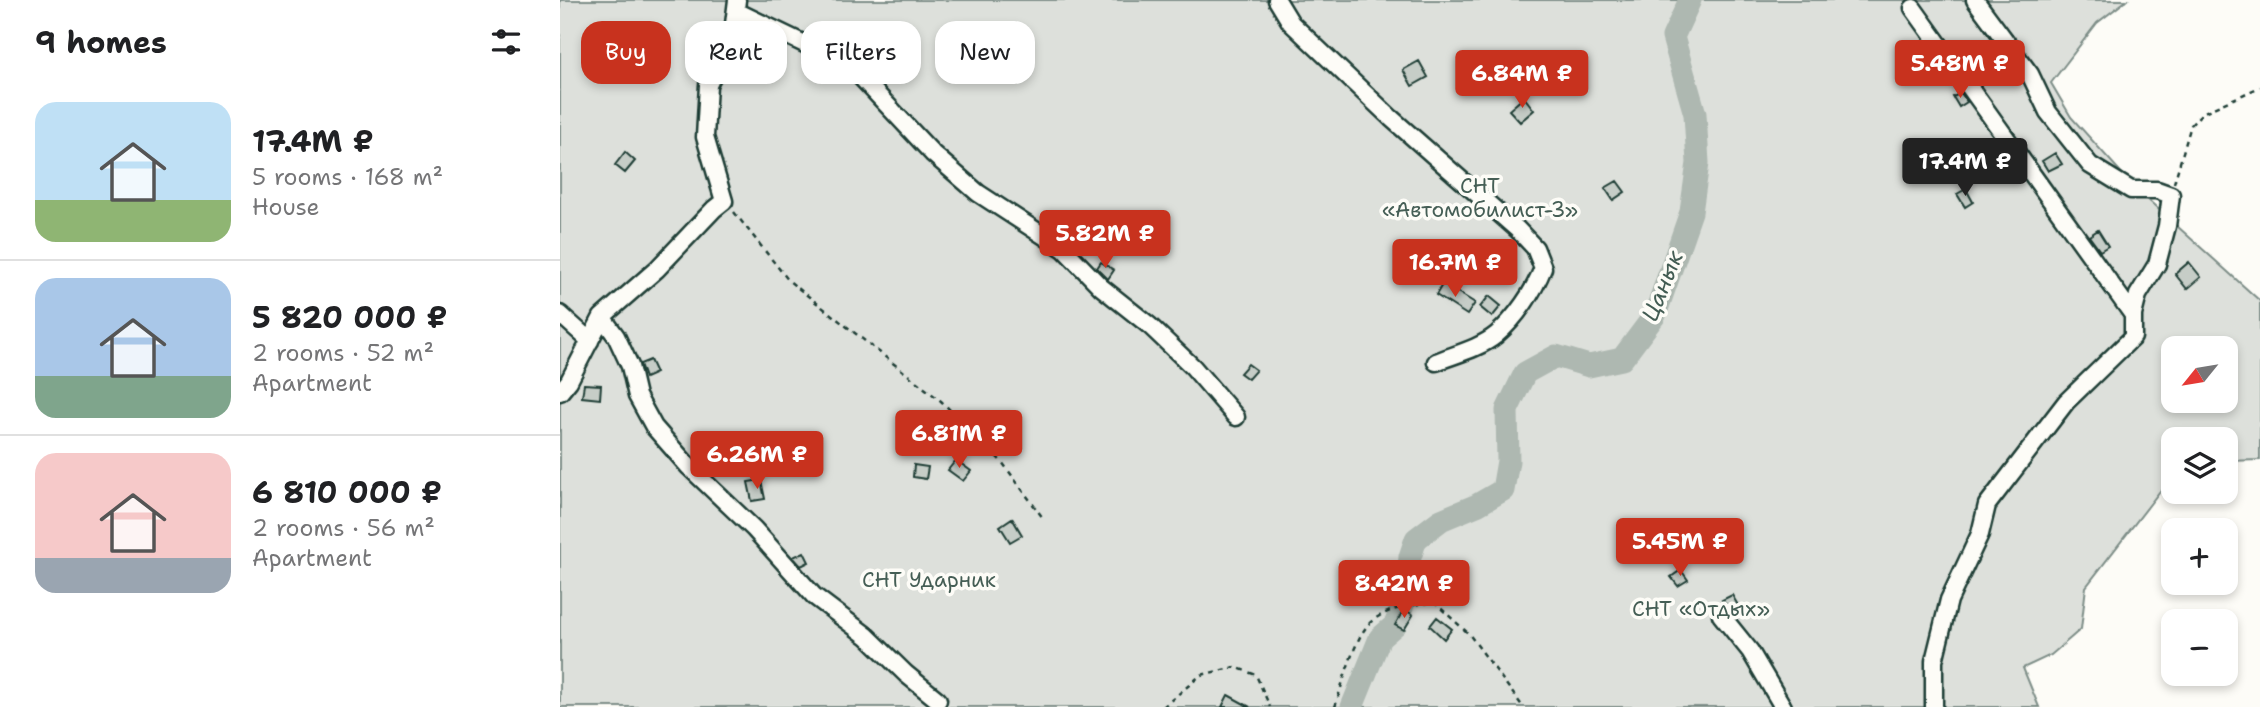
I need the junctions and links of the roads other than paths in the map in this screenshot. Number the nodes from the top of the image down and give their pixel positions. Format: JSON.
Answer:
{"nodes":[{"id":1,"x":1277,"y":0,"type":"edge"},
{"id":2,"x":1976,"y":0,"type":"edge"},
{"id":3,"x":736,"y":6,"type":"edge"},
{"id":4,"x":1913,"y":8,"type":"dead end"},
{"id":5,"x":560,"y":314,"type":"edge"},
{"id":6,"x":2133,"y":315,"type":"junction"},
{"id":7,"x":602,"y":317,"type":"junction"},
{"id":8,"x":590,"y":341,"type":"junction"},
{"id":9,"x":1436,"y":362,"type":"dead end"},
{"id":10,"x":560,"y":392,"type":"edge"},
{"id":11,"x":1236,"y":417,"type":"dead end"},
{"id":12,"x":1721,"y":615,"type":"dead end"},
{"id":13,"x":938,"y":699,"type":"dead end"},
{"id":14,"x":1783,"y":707,"type":"edge"},
{"id":15,"x":1934,"y":707,"type":"edge"}],
"edges":[{"from":1,"to":9,"type":"street"},
{"from":2,"to":6,"type":"street"},
{"from":3,"to":7,"type":"street"},
{"from":3,"to":11,"type":"street"},
{"from":4,"to":6,"type":"street"},
{"from":5,"to":8,"type":"street"},
{"from":6,"to":15,"type":"street"},
{"from":7,"to":8,"type":"street"},
{"from":7,"to":13,"type":"street"},
{"from":8,"to":10,"type":"street"},
{"from":12,"to":14,"type":"street"}]}
